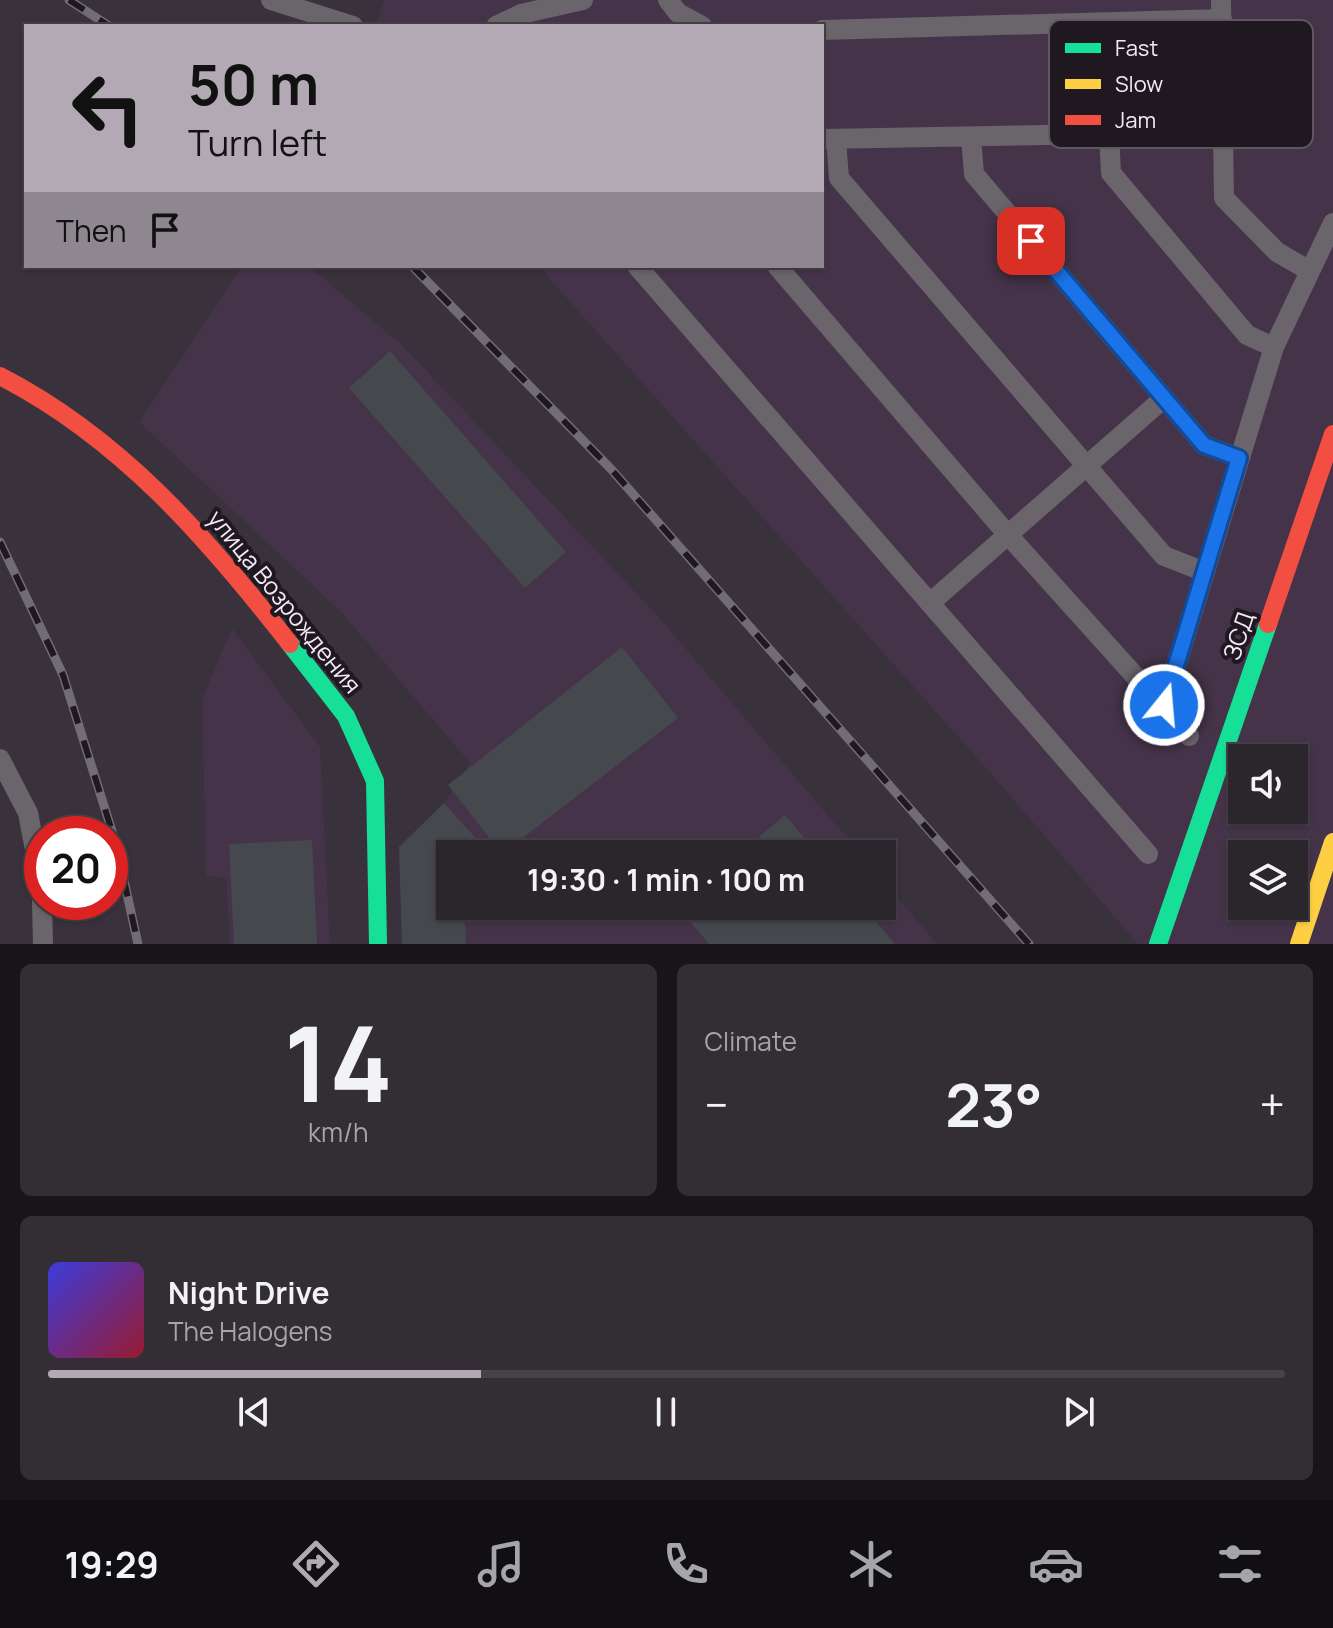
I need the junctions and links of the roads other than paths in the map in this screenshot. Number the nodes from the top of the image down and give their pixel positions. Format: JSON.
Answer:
{"nodes":[{"id":1,"x":271,"y":0,"type":"edge"},
{"id":2,"x":583,"y":0,"type":"edge"},
{"id":3,"x":668,"y":0,"type":"edge"},
{"id":4,"x":1222,"y":10,"type":"edge"},
{"id":5,"x":347,"y":24,"type":"edge"},
{"id":6,"x":500,"y":24,"type":"edge"},
{"id":7,"x":698,"y":24,"type":"edge"},
{"id":8,"x":824,"y":30,"type":"edge"},
{"id":9,"x":1049,"y":135,"type":"edge"},
{"id":10,"x":971,"y":137,"type":"junction"},
{"id":11,"x":829,"y":139,"type":"edge"},
{"id":12,"x":1110,"y":148,"type":"edge"},
{"id":13,"x":1222,"y":148,"type":"edge"},
{"id":14,"x":1333,"y":223,"type":"edge"},
{"id":15,"x":639,"y":268,"type":"edge"},
{"id":16,"x":779,"y":268,"type":"edge"},
{"id":17,"x":1310,"y":271,"type":"junction"},
{"id":18,"x":1274,"y":347,"type":"junction"},
{"id":19,"x":0,"y":376,"type":"edge"},
{"id":20,"x":1164,"y":398,"type":"junction"},
{"id":21,"x":1333,"y":434,"type":"edge"},
{"id":22,"x":1239,"y":458,"type":"junction"},
{"id":23,"x":1087,"y":466,"type":"junction"},
{"id":24,"x":1008,"y":535,"type":"junction"},
{"id":25,"x":1205,"y":572,"type":"junction"},
{"id":26,"x":930,"y":603,"type":"junction"},
{"id":27,"x":1164,"y":705,"type":"junction"},
{"id":28,"x":1189,"y":736,"type":"dead end"},
{"id":29,"x":0,"y":759,"type":"edge"},
{"id":30,"x":29,"y":816,"type":"edge"},
{"id":31,"x":1333,"y":842,"type":"edge"},
{"id":32,"x":1148,"y":854,"type":"dead end"},
{"id":33,"x":42,"y":920,"type":"edge"},
{"id":34,"x":43,"y":944,"type":"edge"},
{"id":35,"x":378,"y":944,"type":"edge"},
{"id":36,"x":1158,"y":944,"type":"edge"},
{"id":37,"x":1299,"y":944,"type":"edge"}],
"edges":[{"from":1,"to":5,"type":"lane"},
{"from":2,"to":6,"type":"lane"},
{"from":3,"to":7,"type":"lane"},
{"from":4,"to":8,"type":"lane"},
{"from":9,"to":10,"type":"lane"},
{"from":10,"to":11,"type":"lane"},
{"from":10,"to":20,"type":"lane"},
{"from":11,"to":23,"type":"lane"},
{"from":12,"to":18,"type":"lane"},
{"from":13,"to":17,"type":"lane"},
{"from":14,"to":17,"type":"lane"},
{"from":15,"to":26,"type":"lane"},
{"from":16,"to":24,"type":"lane"},
{"from":17,"to":18,"type":"lane"},
{"from":18,"to":22,"type":"lane"},
{"from":19,"to":35,"type":"main road","name":"улица Возрождения"},
{"from":20,"to":22,"type":"lane"},
{"from":20,"to":23,"type":"lane"},
{"from":21,"to":36,"type":"main road","name":"ЗСД"},
{"from":22,"to":25,"type":"lane"},
{"from":23,"to":24,"type":"lane"},
{"from":23,"to":25,"type":"lane"},
{"from":24,"to":26,"type":"lane"},
{"from":24,"to":27,"type":"lane"},
{"from":25,"to":27,"type":"lane"},
{"from":26,"to":32,"type":"lane"},
{"from":27,"to":28,"type":"lane"},
{"from":29,"to":30,"type":"lane"},
{"from":31,"to":37,"type":"main road"},
{"from":33,"to":34,"type":"lane"}]}
